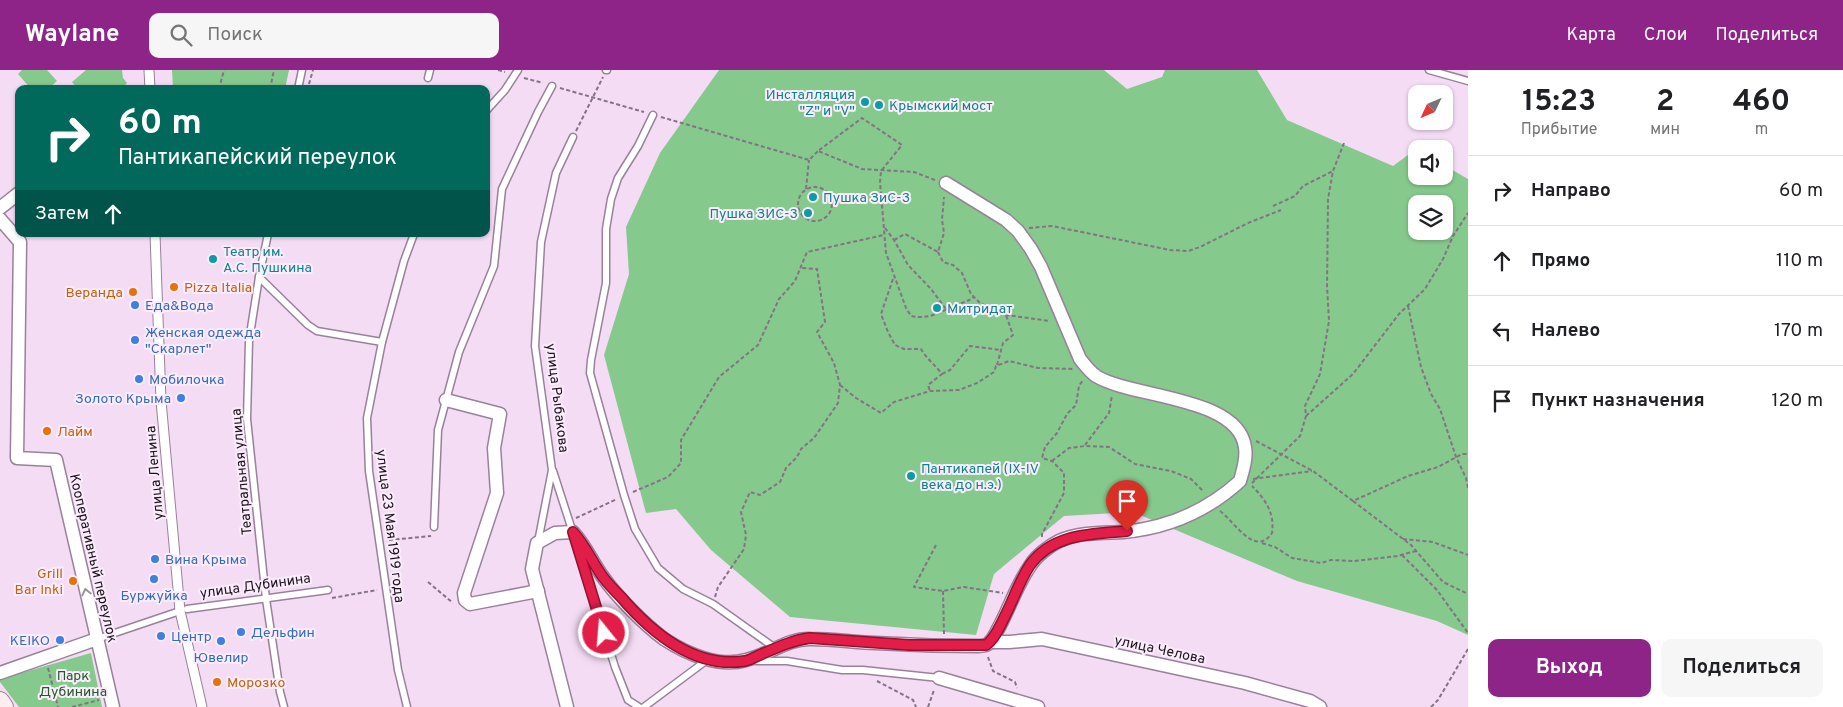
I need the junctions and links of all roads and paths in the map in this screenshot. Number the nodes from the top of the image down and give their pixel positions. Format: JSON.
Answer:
{"nodes":[{"id":1,"x":149,"y":70,"type":"edge"},
{"id":2,"x":224,"y":70,"type":"edge"},
{"id":3,"x":274,"y":70,"type":"edge"},
{"id":4,"x":302,"y":70,"type":"edge"},
{"id":5,"x":313,"y":70,"type":"edge"},
{"id":6,"x":430,"y":70,"type":"edge"},
{"id":7,"x":518,"y":70,"type":"edge"},
{"id":8,"x":606,"y":70,"type":"edge"},
{"id":9,"x":1429,"y":70,"type":"edge"},
{"id":10,"x":428,"y":78,"type":"dead end"},
{"id":11,"x":1468,"y":81,"type":"edge"},
{"id":12,"x":150,"y":85,"type":"edge"},
{"id":13,"x":220,"y":85,"type":"edge"},
{"id":14,"x":271,"y":85,"type":"edge"},
{"id":15,"x":299,"y":85,"type":"edge"},
{"id":16,"x":309,"y":85,"type":"edge"},
{"id":17,"x":552,"y":86,"type":"dead end"},
{"id":18,"x":490,"y":107,"type":"edge"},
{"id":19,"x":653,"y":115,"type":"dead end"},
{"id":20,"x":573,"y":137,"type":"joint"},
{"id":21,"x":1344,"y":143,"type":"dead end"},
{"id":22,"x":818,"y":151,"type":"junction"},
{"id":23,"x":802,"y":158,"type":"dead end"},
{"id":24,"x":809,"y":160,"type":"junction"},
{"id":25,"x":881,"y":171,"type":"junction"},
{"id":26,"x":1333,"y":171,"type":"junction"},
{"id":27,"x":946,"y":184,"type":"junction"},
{"id":28,"x":806,"y":189,"type":"junction"},
{"id":29,"x":15,"y":195,"type":"edge"},
{"id":30,"x":1273,"y":206,"type":"dead end"},
{"id":31,"x":0,"y":208,"type":"edge"},
{"id":32,"x":1281,"y":210,"type":"dead end"},
{"id":33,"x":1468,"y":213,"type":"edge"},
{"id":34,"x":0,"y":219,"type":"edge"},
{"id":35,"x":884,"y":228,"type":"junction"},
{"id":36,"x":1018,"y":231,"type":"junction"},
{"id":37,"x":884,"y":235,"type":"junction"},
{"id":38,"x":15,"y":236,"type":"edge"},
{"id":39,"x":16,"y":237,"type":"edge"},
{"id":40,"x":155,"y":237,"type":"edge"},
{"id":41,"x":267,"y":237,"type":"edge"},
{"id":42,"x":413,"y":237,"type":"edge"},
{"id":43,"x":894,"y":240,"type":"junction"},
{"id":44,"x":938,"y":252,"type":"junction"},
{"id":45,"x":802,"y":268,"type":"junction"},
{"id":46,"x":259,"y":277,"type":"junction"},
{"id":47,"x":894,"y":277,"type":"junction"},
{"id":48,"x":974,"y":297,"type":"junction"},
{"id":49,"x":1408,"y":306,"type":"junction"},
{"id":50,"x":946,"y":310,"type":"junction"},
{"id":51,"x":1006,"y":315,"type":"junction"},
{"id":52,"x":1064,"y":322,"type":"junction"},
{"id":53,"x":382,"y":342,"type":"junction"},
{"id":54,"x":1001,"y":350,"type":"junction"},
{"id":55,"x":996,"y":366,"type":"junction"},
{"id":56,"x":1088,"y":369,"type":"junction"},
{"id":57,"x":942,"y":374,"type":"junction"},
{"id":58,"x":1115,"y":383,"type":"junction"},
{"id":59,"x":840,"y":385,"type":"junction"},
{"id":60,"x":930,"y":391,"type":"junction"},
{"id":61,"x":446,"y":400,"type":"junction"},
{"id":62,"x":1306,"y":416,"type":"junction"},
{"id":63,"x":1239,"y":433,"type":"junction"},
{"id":64,"x":1085,"y":446,"type":"junction"},
{"id":65,"x":1282,"y":454,"type":"junction"},
{"id":66,"x":1468,"y":454,"type":"edge"},
{"id":67,"x":1456,"y":457,"type":"junction"},
{"id":68,"x":1052,"y":461,"type":"junction"},
{"id":69,"x":552,"y":470,"type":"junction"},
{"id":70,"x":1313,"y":471,"type":"junction"},
{"id":71,"x":1258,"y":479,"type":"junction"},
{"id":72,"x":1245,"y":483,"type":"junction"},
{"id":73,"x":1468,"y":488,"type":"edge"},
{"id":74,"x":624,"y":495,"type":"junction"},
{"id":75,"x":1353,"y":501,"type":"junction"},
{"id":76,"x":1211,"y":503,"type":"junction"},
{"id":77,"x":434,"y":527,"type":"joint"},
{"id":78,"x":571,"y":527,"type":"junction"},
{"id":79,"x":1403,"y":539,"type":"junction"},
{"id":80,"x":379,"y":541,"type":"junction"},
{"id":81,"x":537,"y":543,"type":"junction"},
{"id":82,"x":1261,"y":543,"type":"junction"},
{"id":83,"x":936,"y":545,"type":"dead end"},
{"id":84,"x":1416,"y":551,"type":"junction"},
{"id":85,"x":1044,"y":552,"type":"junction"},
{"id":86,"x":1402,"y":555,"type":"junction"},
{"id":87,"x":1468,"y":555,"type":"edge"},
{"id":88,"x":428,"y":582,"type":"dead end"},
{"id":89,"x":387,"y":589,"type":"junction"},
{"id":90,"x":328,"y":590,"type":"dead end"},
{"id":91,"x":538,"y":591,"type":"junction"},
{"id":92,"x":1468,"y":594,"type":"edge"},
{"id":93,"x":1015,"y":595,"type":"junction"},
{"id":94,"x":331,"y":598,"type":"dead end"},
{"id":95,"x":266,"y":599,"type":"junction"},
{"id":96,"x":470,"y":604,"type":"junction"},
{"id":97,"x":713,"y":604,"type":"junction"},
{"id":98,"x":184,"y":610,"type":"junction"},
{"id":99,"x":1468,"y":633,"type":"edge"},
{"id":100,"x":97,"y":640,"type":"junction"},
{"id":101,"x":988,"y":644,"type":"junction"},
{"id":102,"x":775,"y":648,"type":"junction"},
{"id":103,"x":1468,"y":649,"type":"edge"},
{"id":104,"x":44,"y":657,"type":"junction"},
{"id":105,"x":708,"y":660,"type":"junction"},
{"id":106,"x":746,"y":661,"type":"junction"},
{"id":107,"x":864,"y":670,"type":"junction"},
{"id":108,"x":0,"y":673,"type":"edge"},
{"id":109,"x":939,"y":678,"type":"joint"},
{"id":110,"x":0,"y":702,"type":"edge"},
{"id":111,"x":112,"y":702,"type":"edge"},
{"id":112,"x":1022,"y":702,"type":"junction"},
{"id":113,"x":4,"y":707,"type":"edge"},
{"id":114,"x":58,"y":707,"type":"edge"},
{"id":115,"x":72,"y":707,"type":"edge"},
{"id":116,"x":202,"y":707,"type":"edge"},
{"id":117,"x":284,"y":707,"type":"edge"},
{"id":118,"x":407,"y":707,"type":"edge"},
{"id":119,"x":567,"y":707,"type":"edge"},
{"id":120,"x":639,"y":707,"type":"edge"},
{"id":121,"x":644,"y":707,"type":"edge"},
{"id":122,"x":916,"y":707,"type":"edge"},
{"id":123,"x":1038,"y":707,"type":"edge"},
{"id":124,"x":1320,"y":707,"type":"edge"},
{"id":125,"x":1431,"y":707,"type":"edge"}],
"edges":[{"from":1,"to":12,"type":"street"},
{"from":2,"to":13,"type":"path"},
{"from":3,"to":14,"type":"path"},
{"from":4,"to":15,"type":"lane"},
{"from":5,"to":16,"type":"path"},
{"from":6,"to":10,"type":"lane"},
{"from":7,"to":18,"type":"lane"},
{"from":8,"to":20,"type":"path"},
{"from":9,"to":11,"type":"lane"},
{"from":17,"to":61,"type":"lane"},
{"from":19,"to":74,"type":"lane"},
{"from":20,"to":69,"type":"lane","name":"улица Рыбакова"},
{"from":21,"to":26,"type":"path"},
{"from":22,"to":24,"type":"path"},
{"from":22,"to":25,"type":"path"},
{"from":22,"to":25,"type":"path"},
{"from":23,"to":24,"type":"path"},
{"from":24,"to":28,"type":"path"},
{"from":25,"to":27,"type":"path"},
{"from":25,"to":35,"type":"path"},
{"from":26,"to":30,"type":"path"},
{"from":26,"to":62,"type":"path"},
{"from":27,"to":36,"type":"street"},
{"from":27,"to":44,"type":"path"},
{"from":28,"to":28,"type":"path"},
{"from":29,"to":31,"type":"street"},
{"from":32,"to":36,"type":"path"},
{"from":33,"to":49,"type":"path"},
{"from":38,"to":34,"type":"street","name":"Кооперативный переулок","one_way":true},
{"from":35,"to":37,"type":"path"},
{"from":35,"to":43,"type":"path"},
{"from":36,"to":52,"type":"street"},
{"from":37,"to":45,"type":"path"},
{"from":37,"to":47,"type":"path"},
{"from":100,"to":39,"type":"street","name":"Кооперативный переулок","one_way":true},
{"from":40,"to":98,"type":"street","name":"улица Ленина"},
{"from":41,"to":46,"type":"lane","name":"Театральная улица"},
{"from":42,"to":53,"type":"lane","name":"улица 23 Мая 1919 года"},
{"from":43,"to":44,"type":"path"},
{"from":43,"to":50,"type":"path"},
{"from":44,"to":48,"type":"path"},
{"from":45,"to":59,"type":"path"},
{"from":45,"to":74,"type":"path"},
{"from":46,"to":53,"type":"lane"},
{"from":46,"to":95,"type":"lane","name":"Театральная улица"},
{"from":47,"to":50,"type":"path"},
{"from":47,"to":57,"type":"path"},
{"from":48,"to":50,"type":"path"},
{"from":48,"to":51,"type":"path"},
{"from":49,"to":62,"type":"path"},
{"from":49,"to":67,"type":"path"},
{"from":51,"to":52,"type":"path"},
{"from":51,"to":54,"type":"path"},
{"from":52,"to":56,"type":"street"},
{"from":53,"to":80,"type":"lane","name":"улица 23 Мая 1919 года"},
{"from":54,"to":55,"type":"path"},
{"from":54,"to":57,"type":"path"},
{"from":55,"to":56,"type":"path"},
{"from":55,"to":60,"type":"path"},
{"from":56,"to":58,"type":"street"},
{"from":56,"to":68,"type":"path"},
{"from":57,"to":60,"type":"path"},
{"from":58,"to":63,"type":"street"},
{"from":58,"to":64,"type":"path"},
{"from":59,"to":60,"type":"path"},
{"from":59,"to":97,"type":"path"},
{"from":61,"to":77,"type":"lane"},
{"from":61,"to":96,"type":"street"},
{"from":62,"to":65,"type":"path"},
{"from":63,"to":65,"type":"path"},
{"from":63,"to":72,"type":"street"},
{"from":64,"to":68,"type":"path"},
{"from":64,"to":76,"type":"path"},
{"from":65,"to":70,"type":"path"},
{"from":65,"to":71,"type":"path"},
{"from":66,"to":67,"type":"path"},
{"from":67,"to":73,"type":"path"},
{"from":67,"to":75,"type":"path"},
{"from":68,"to":85,"type":"path"},
{"from":69,"to":78,"type":"lane"},
{"from":69,"to":81,"type":"lane","name":"улица Рыбакова"},
{"from":70,"to":71,"type":"path"},
{"from":70,"to":75,"type":"path"},
{"from":71,"to":72,"type":"path"},
{"from":71,"to":72,"type":"path"},
{"from":72,"to":76,"type":"street"},
{"from":72,"to":82,"type":"path"},
{"from":74,"to":78,"type":"path"},
{"from":74,"to":97,"type":"lane"},
{"from":75,"to":79,"type":"path"},
{"from":76,"to":82,"type":"path"},
{"from":76,"to":85,"type":"street"},
{"from":77,"to":80,"type":"path"},
{"from":78,"to":81,"type":"street"},
{"from":78,"to":105,"type":"street"},
{"from":78,"to":120,"type":"lane"},
{"from":79,"to":84,"type":"path"},
{"from":79,"to":87,"type":"path"},
{"from":80,"to":89,"type":"lane","name":"улица 23 Мая 1919 года"},
{"from":81,"to":91,"type":"street","name":"улица Рыбакова"},
{"from":82,"to":86,"type":"path"},
{"from":83,"to":93,"type":"path"},
{"from":84,"to":86,"type":"path"},
{"from":84,"to":92,"type":"path"},
{"from":85,"to":93,"type":"street"},
{"from":86,"to":99,"type":"path"},
{"from":88,"to":96,"type":"path"},
{"from":89,"to":94,"type":"path"},
{"from":89,"to":118,"type":"lane","name":"улица 23 Мая 1919 года"},
{"from":90,"to":95,"type":"lane","name":"улица Дубинина"},
{"from":91,"to":96,"type":"street"},
{"from":91,"to":119,"type":"street","name":"улица Рыбакова"},
{"from":93,"to":101,"type":"street"},
{"from":95,"to":98,"type":"lane","name":"улица Дубинина"},
{"from":95,"to":117,"type":"lane","name":"Театральная улица"},
{"from":97,"to":102,"type":"lane"},
{"from":98,"to":100,"type":"lane","name":"улица Дубинина"},
{"from":98,"to":116,"type":"street","name":"улица Ленина"},
{"from":100,"to":104,"type":"street"},
{"from":100,"to":111,"type":"street","name":"Кооперативный переулок"},
{"from":101,"to":102,"type":"street","name":"улица Челова"},
{"from":101,"to":112,"type":"path"},
{"from":101,"to":124,"type":"street","name":"улица Челова"},
{"from":102,"to":106,"type":"street","name":"улица Челова"},
{"from":103,"to":125,"type":"path"},
{"from":104,"to":108,"type":"street"},
{"from":104,"to":114,"type":"path"},
{"from":105,"to":106,"type":"street"},
{"from":105,"to":121,"type":"lane"},
{"from":106,"to":107,"type":"lane"},
{"from":107,"to":109,"type":"lane"},
{"from":107,"to":122,"type":"path"},
{"from":109,"to":112,"type":"street"},
{"from":110,"to":113,"type":"main road"},
{"from":111,"to":115,"type":"path"},
{"from":112,"to":123,"type":"street"}]}
